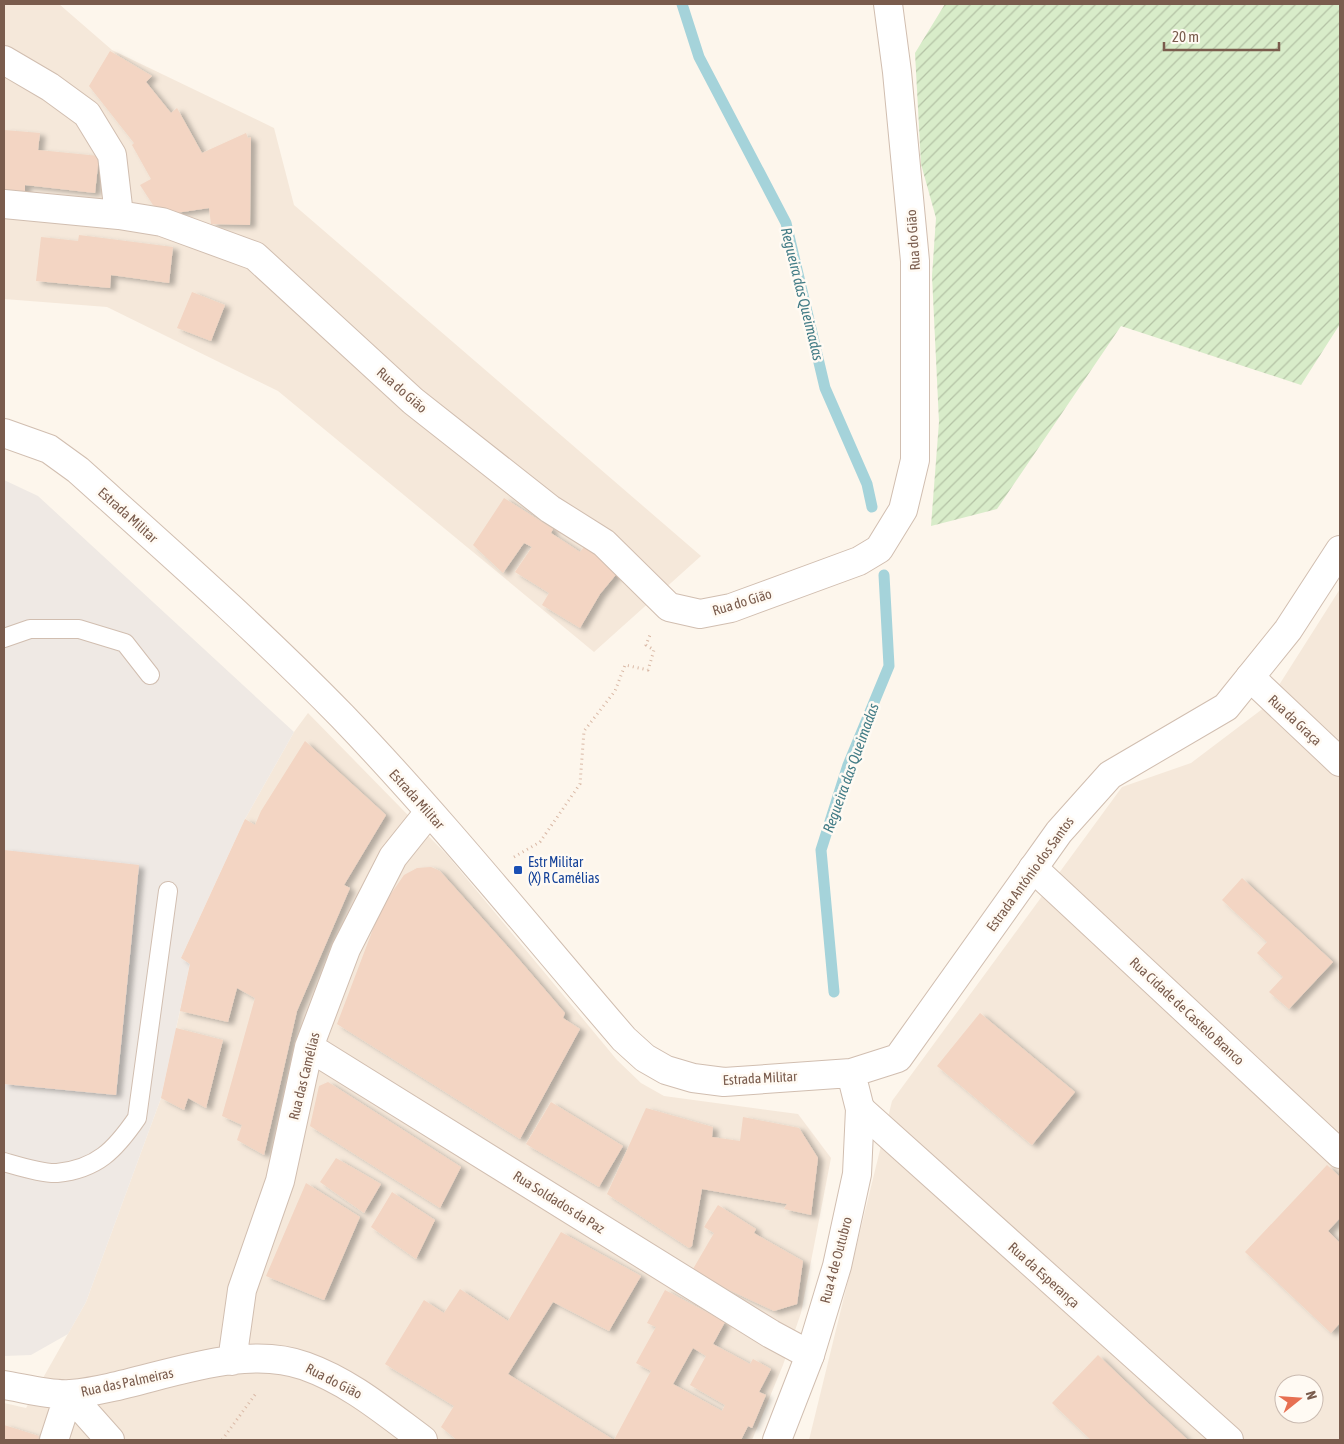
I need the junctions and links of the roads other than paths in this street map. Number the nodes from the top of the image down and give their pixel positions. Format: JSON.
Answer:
{"nodes":[{"id":1,"x":888,"y":4,"type":"edge"},
{"id":2,"x":4,"y":60,"type":"edge"},
{"id":3,"x":4,"y":204,"type":"edge"},
{"id":4,"x":119,"y":215,"type":"junction"},
{"id":5,"x":4,"y":433,"type":"edge"},
{"id":6,"x":1340,"y":550,"type":"edge"},
{"id":7,"x":4,"y":638,"type":"edge"},
{"id":8,"x":150,"y":675,"type":"dead end"},
{"id":9,"x":1250,"y":677,"type":"junction"},
{"id":10,"x":1340,"y":762,"type":"edge"},
{"id":11,"x":429,"y":812,"type":"junction"},
{"id":12,"x":1033,"y":868,"type":"junction"},
{"id":13,"x":168,"y":891,"type":"dead end"},
{"id":14,"x":309,"y":1047,"type":"junction"},
{"id":15,"x":851,"y":1073,"type":"junction"},
{"id":16,"x":860,"y":1109,"type":"junction"},
{"id":17,"x":1340,"y":1154,"type":"edge"},
{"id":18,"x":4,"y":1162,"type":"edge"},
{"id":19,"x":810,"y":1355,"type":"junction"},
{"id":20,"x":232,"y":1361,"type":"junction"},
{"id":21,"x":4,"y":1385,"type":"edge"},
{"id":22,"x":69,"y":1394,"type":"junction"},
{"id":23,"x":782,"y":1437,"type":"edge"},
{"id":24,"x":54,"y":1440,"type":"edge"},
{"id":25,"x":110,"y":1440,"type":"edge"},
{"id":26,"x":423,"y":1440,"type":"edge"},
{"id":27,"x":1229,"y":1440,"type":"edge"}],
"edges":[{"from":1,"to":4,"type":"street","name":"Rua do Gião"},
{"from":2,"to":4,"type":"street"},
{"from":3,"to":4,"type":"street","name":"Rua do Gião"},
{"from":5,"to":11,"type":"street","name":"Estrada Militar"},
{"from":6,"to":9,"type":"street","name":"Estrada António dos Santos"},
{"from":7,"to":8,"type":"lane"},
{"from":9,"to":10,"type":"street","name":"Rua da Graça"},
{"from":9,"to":12,"type":"street","name":"Estrada António dos Santos"},
{"from":11,"to":14,"type":"street","name":"Rua das Camélias"},
{"from":11,"to":15,"type":"street","name":"Estrada Militar"},
{"from":12,"to":15,"type":"street","name":"Estrada António dos Santos"},
{"from":12,"to":17,"type":"street","name":"Rua Cidade de Castelo Branco"},
{"from":13,"to":18,"type":"lane"},
{"from":14,"to":19,"type":"street","name":"Rua Soldados da Paz"},
{"from":14,"to":20,"type":"street","name":"Rua das Camélias"},
{"from":15,"to":16,"type":"street","name":"Rua 4 de Outubro"},
{"from":16,"to":19,"type":"street","name":"Rua 4 de Outubro"},
{"from":16,"to":27,"type":"street","name":"Rua da Esperança"},
{"from":19,"to":23,"type":"street","name":"Rua 4 de Outubro"},
{"from":20,"to":22,"type":"street","name":"Rua das Palmeiras"},
{"from":20,"to":26,"type":"street","name":"Rua do Gião"},
{"from":21,"to":22,"type":"street"},
{"from":22,"to":24,"type":"street","name":"Rua das Palmeiras"},
{"from":22,"to":25,"type":"street"}]}
